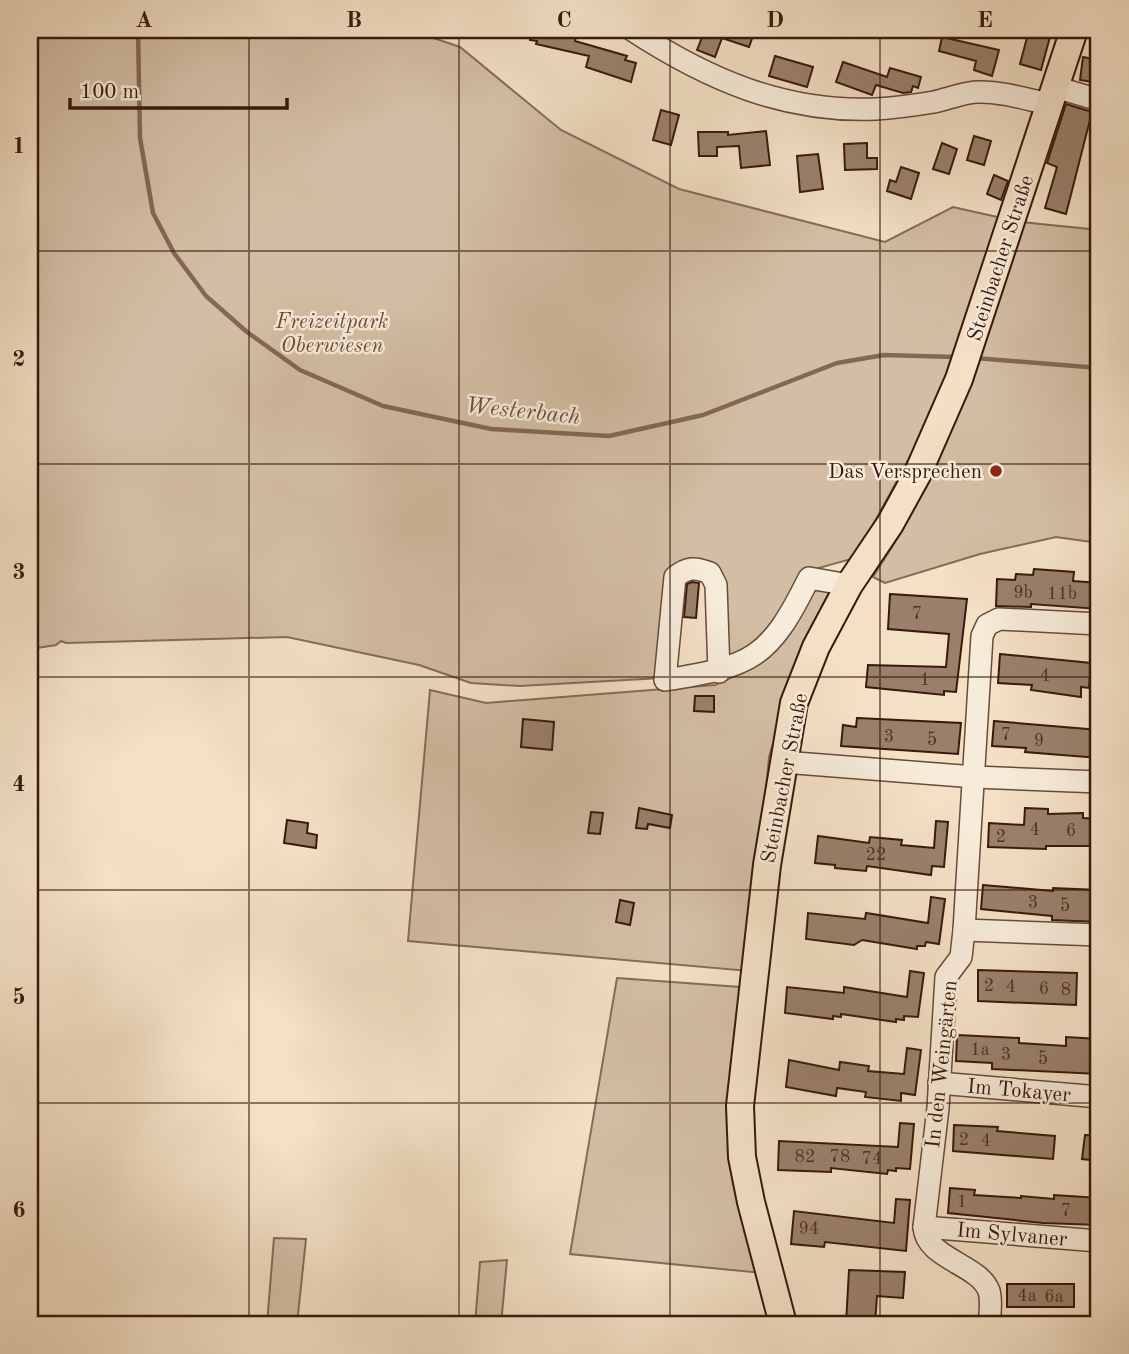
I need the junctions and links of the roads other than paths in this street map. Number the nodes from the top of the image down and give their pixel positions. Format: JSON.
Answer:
{"nodes":[{"id":1,"x":632,"y":30,"type":"edge"},
{"id":2,"x":1074,"y":30,"type":"edge"},
{"id":3,"x":1052,"y":96,"type":"junction"},
{"id":4,"x":1099,"y":100,"type":"edge"},
{"id":5,"x":849,"y":585,"type":"junction"},
{"id":6,"x":1099,"y":624,"type":"edge"},
{"id":7,"x":719,"y":672,"type":"junction"},
{"id":8,"x":783,"y":762,"type":"junction"},
{"id":9,"x":975,"y":777,"type":"junction"},
{"id":10,"x":1099,"y":782,"type":"edge"},
{"id":11,"x":964,"y":930,"type":"junction"},
{"id":12,"x":1099,"y":935,"type":"edge"},
{"id":13,"x":939,"y":1083,"type":"junction"},
{"id":14,"x":1099,"y":1097,"type":"edge"},
{"id":15,"x":924,"y":1227,"type":"junction"},
{"id":16,"x":1099,"y":1241,"type":"edge"},
{"id":17,"x":783,"y":1324,"type":"edge"},
{"id":18,"x":989,"y":1324,"type":"edge"}],
"edges":[{"from":1,"to":3,"type":"street"},
{"from":2,"to":3,"type":"main road","name":"Steinbacher Straße"},
{"from":3,"to":4,"type":"street"},
{"from":3,"to":5,"type":"main road","name":"Steinbacher Straße"},
{"from":5,"to":7,"type":"street"},
{"from":5,"to":8,"type":"main road","name":"Steinbacher Straße"},
{"from":6,"to":9,"type":"street","name":"In den Weingärten"},
{"from":7,"to":7,"type":"street"},
{"from":8,"to":9,"type":"street"},
{"from":8,"to":17,"type":"main road","name":"Steinbacher Straße"},
{"from":9,"to":10,"type":"street"},
{"from":9,"to":11,"type":"street","name":"In den Weingärten"},
{"from":11,"to":12,"type":"street"},
{"from":11,"to":13,"type":"street","name":"In den Weingärten"},
{"from":13,"to":14,"type":"street","name":"Im Tokayer"},
{"from":13,"to":15,"type":"street","name":"In den Weingärten"},
{"from":15,"to":16,"type":"street","name":"Im Sylvaner"},
{"from":15,"to":18,"type":"street"}]}
